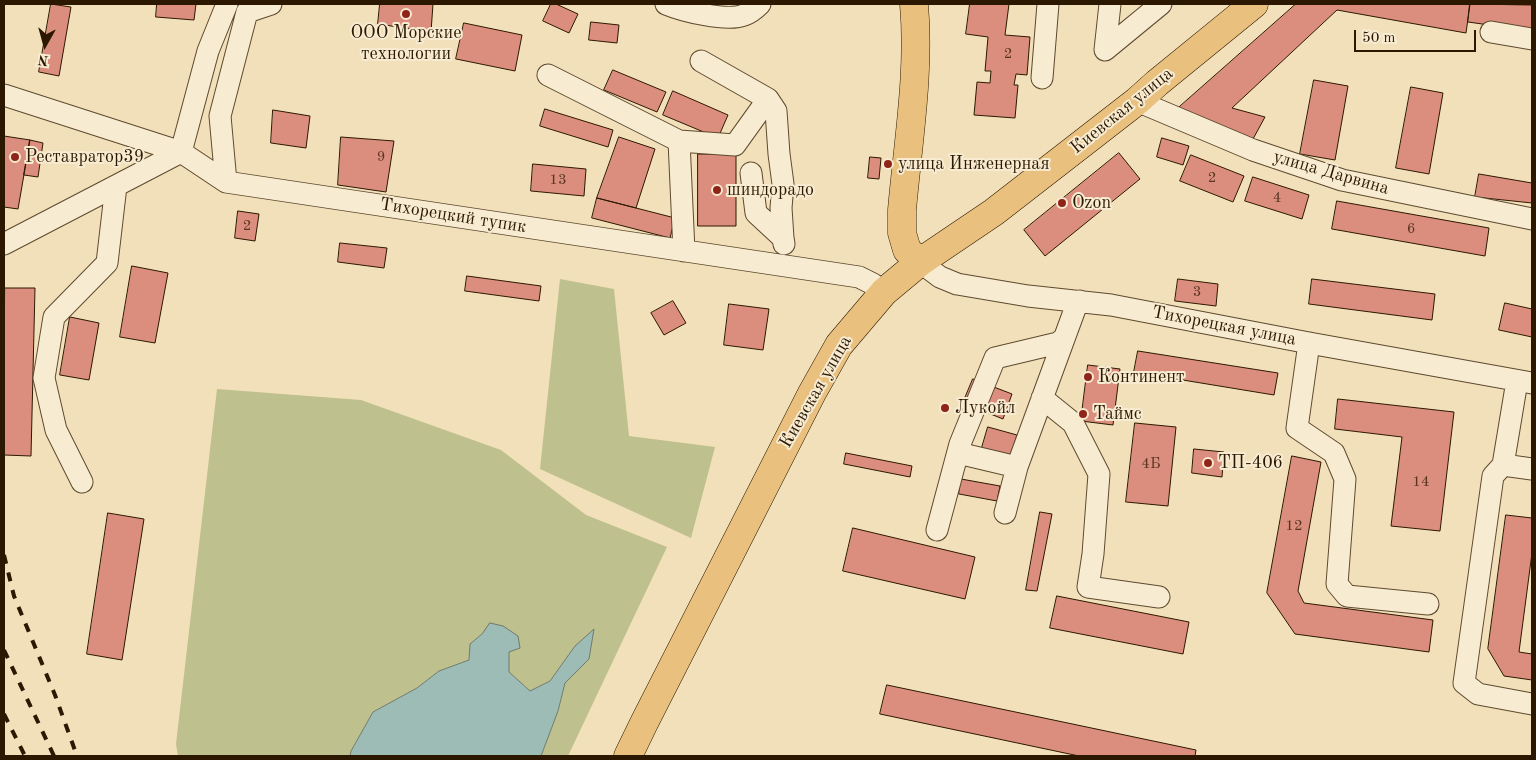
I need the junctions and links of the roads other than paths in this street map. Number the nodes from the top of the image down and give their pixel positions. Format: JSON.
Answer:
{"nodes":[{"id":1,"x":227,"y":4,"type":"edge"},
{"id":2,"x":271,"y":4,"type":"edge"},
{"id":3,"x":668,"y":4,"type":"edge"},
{"id":4,"x":760,"y":4,"type":"edge"},
{"id":5,"x":914,"y":4,"type":"edge"},
{"id":6,"x":1048,"y":4,"type":"edge"},
{"id":7,"x":1110,"y":4,"type":"edge"},
{"id":8,"x":1161,"y":4,"type":"edge"},
{"id":9,"x":1254,"y":4,"type":"edge"},
{"id":10,"x":1491,"y":32,"type":"dead end"},
{"id":11,"x":1532,"y":38,"type":"edge"},
{"id":12,"x":701,"y":61,"type":"dead end"},
{"id":13,"x":548,"y":75,"type":"dead end"},
{"id":14,"x":1042,"y":78,"type":"dead end"},
{"id":15,"x":4,"y":95,"type":"edge"},
{"id":16,"x":768,"y":99,"type":"junction"},
{"id":17,"x":1137,"y":101,"type":"junction"},
{"id":18,"x":679,"y":142,"type":"junction"},
{"id":19,"x":181,"y":152,"type":"junction"},
{"id":20,"x":751,"y":172,"type":"dead end"},
{"id":21,"x":226,"y":182,"type":"junction"},
{"id":22,"x":116,"y":186,"type":"junction"},
{"id":23,"x":1532,"y":219,"type":"edge"},
{"id":24,"x":783,"y":238,"type":"junction"},
{"id":25,"x":4,"y":244,"type":"edge"},
{"id":26,"x":684,"y":251,"type":"junction"},
{"id":27,"x":920,"y":262,"type":"junction"},
{"id":28,"x":789,"y":267,"type":"junction"},
{"id":29,"x":884,"y":292,"type":"junction"},
{"id":30,"x":1080,"y":301,"type":"junction"},
{"id":31,"x":1064,"y":338,"type":"junction"},
{"id":32,"x":1309,"y":343,"type":"junction"},
{"id":33,"x":1525,"y":382,"type":"edge"},
{"id":34,"x":1042,"y":398,"type":"junction"},
{"id":35,"x":958,"y":453,"type":"junction"},
{"id":36,"x":1503,"y":465,"type":"junction"},
{"id":37,"x":1017,"y":467,"type":"junction"},
{"id":38,"x":1532,"y":469,"type":"edge"},
{"id":39,"x":82,"y":482,"type":"dead end"},
{"id":40,"x":1005,"y":512,"type":"dead end"},
{"id":41,"x":937,"y":530,"type":"dead end"},
{"id":42,"x":1159,"y":597,"type":"dead end"},
{"id":43,"x":1428,"y":604,"type":"dead end"},
{"id":44,"x":1532,"y":704,"type":"edge"},
{"id":45,"x":628,"y":756,"type":"edge"}],
"edges":[{"from":1,"to":19,"type":"street"},
{"from":2,"to":21,"type":"street"},
{"from":3,"to":4,"type":"street"},
{"from":5,"to":27,"type":"main road"},
{"from":6,"to":14,"type":"street"},
{"from":7,"to":8,"type":"street"},
{"from":9,"to":17,"type":"main road","name":"Киевская улица"},
{"from":10,"to":11,"type":"street"},
{"from":12,"to":16,"type":"street"},
{"from":13,"to":18,"type":"street"},
{"from":15,"to":19,"type":"street","name":"Тихорецкий тупик"},
{"from":16,"to":18,"type":"street"},
{"from":16,"to":24,"type":"street"},
{"from":17,"to":23,"type":"street","name":"улица Дарвина"},
{"from":17,"to":27,"type":"main road","name":"Киевская улица"},
{"from":18,"to":26,"type":"street"},
{"from":19,"to":21,"type":"street","name":"Тихорецкий тупик"},
{"from":19,"to":22,"type":"street"},
{"from":20,"to":24,"type":"street"},
{"from":21,"to":26,"type":"street","name":"Тихорецкий тупик"},
{"from":22,"to":25,"type":"street"},
{"from":22,"to":39,"type":"street"},
{"from":24,"to":28,"type":"street"},
{"from":26,"to":28,"type":"street","name":"Тихорецкий тупик"},
{"from":27,"to":29,"type":"main road","name":"Киевская улица"},
{"from":27,"to":30,"type":"street","name":"Тихорецкая улица"},
{"from":28,"to":29,"type":"street","name":"Тихорецкий тупик"},
{"from":29,"to":45,"type":"main road","name":"Киевская улица"},
{"from":30,"to":31,"type":"street"},
{"from":30,"to":32,"type":"street","name":"Тихорецкая улица"},
{"from":31,"to":34,"type":"street"},
{"from":31,"to":35,"type":"street"},
{"from":32,"to":33,"type":"street","name":"Тихорецкая улица"},
{"from":32,"to":43,"type":"street"},
{"from":33,"to":36,"type":"street"},
{"from":34,"to":37,"type":"street"},
{"from":34,"to":42,"type":"street"},
{"from":35,"to":37,"type":"street"},
{"from":35,"to":41,"type":"street"},
{"from":36,"to":38,"type":"street"},
{"from":36,"to":44,"type":"street"},
{"from":37,"to":40,"type":"street"}]}
